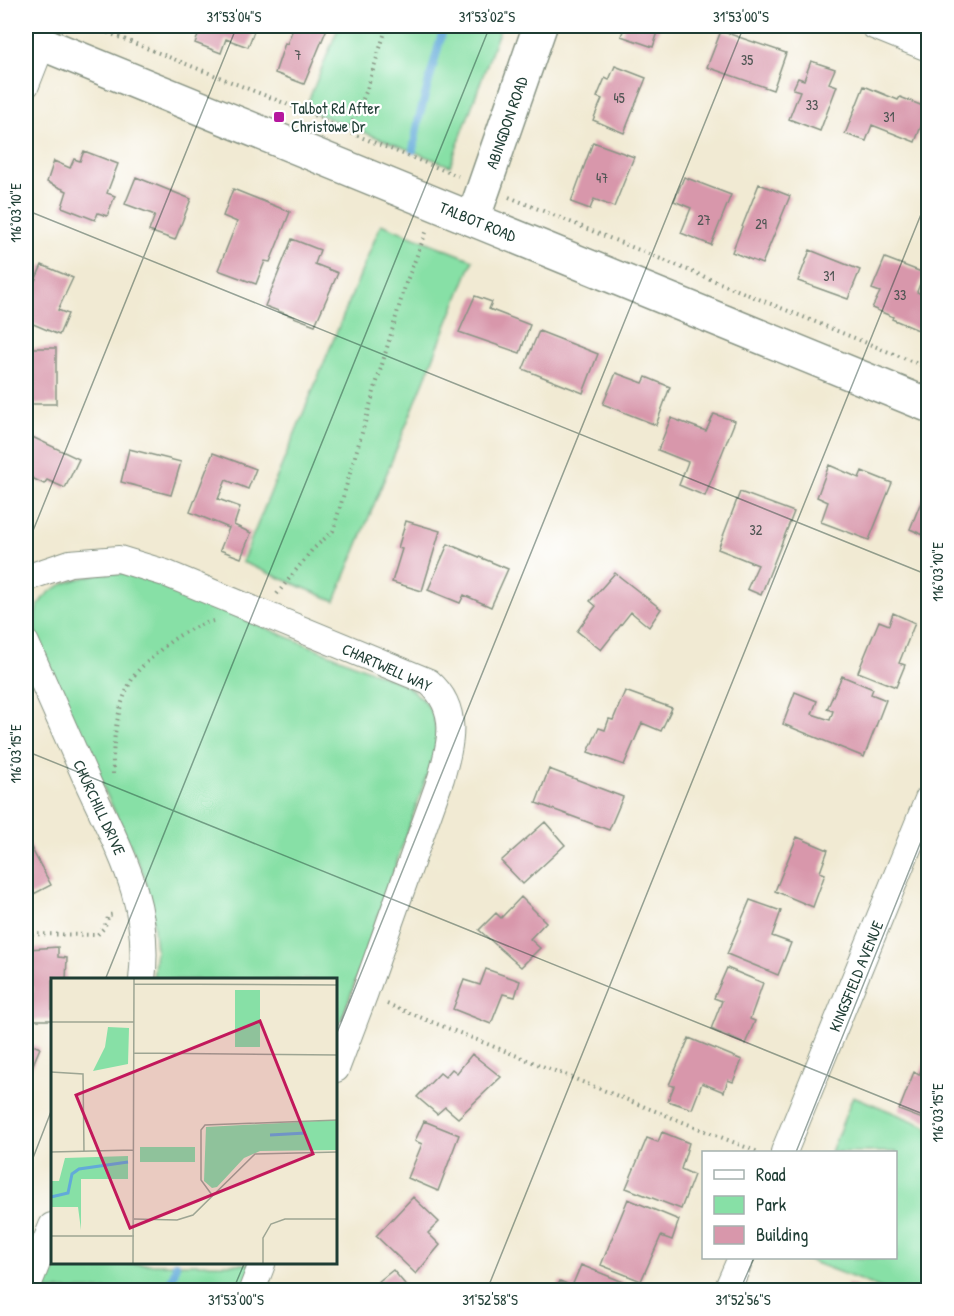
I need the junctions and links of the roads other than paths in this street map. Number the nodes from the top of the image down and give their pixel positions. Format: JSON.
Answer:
{"nodes":[{"id":1,"x":540,"y":26,"type":"edge"},
{"id":2,"x":874,"y":26,"type":"edge"},
{"id":3,"x":34,"y":41,"type":"edge"},
{"id":4,"x":928,"y":48,"type":"edge"},
{"id":5,"x":26,"y":85,"type":"edge"},
{"id":6,"x":473,"y":219,"type":"junction"},
{"id":7,"x":928,"y":405,"type":"edge"},
{"id":8,"x":26,"y":578,"type":"edge"},
{"id":9,"x":26,"y":643,"type":"edge"},
{"id":10,"x":928,"y":799,"type":"edge"},
{"id":11,"x":142,"y":978,"type":"edge"},
{"id":12,"x":338,"y":1064,"type":"edge"},
{"id":13,"x":784,"y":1151,"type":"edge"},
{"id":14,"x":51,"y":1228,"type":"edge"},
{"id":15,"x":740,"y":1259,"type":"edge"},
{"id":16,"x":261,"y":1265,"type":"edge"},
{"id":17,"x":26,"y":1290,"type":"edge"},
{"id":18,"x":252,"y":1290,"type":"edge"},
{"id":19,"x":727,"y":1290,"type":"edge"}],
"edges":[{"from":1,"to":6,"type":"main road","name":"ABINGDON ROAD"},
{"from":2,"to":4,"type":"street"},
{"from":3,"to":5,"type":"street"},
{"from":3,"to":6,"type":"main road","name":"TALBOT ROAD"},
{"from":6,"to":7,"type":"main road","name":"TALBOT ROAD"},
{"from":8,"to":12,"type":"street","name":"CHARTWELL WAY"},
{"from":9,"to":11,"type":"street","name":"CHURCHILL DRIVE"},
{"from":10,"to":13,"type":"street","name":"KINGSFIELD AVENUE"},
{"from":14,"to":17,"type":"street"},
{"from":15,"to":19,"type":"street"},
{"from":16,"to":18,"type":"street"}]}
